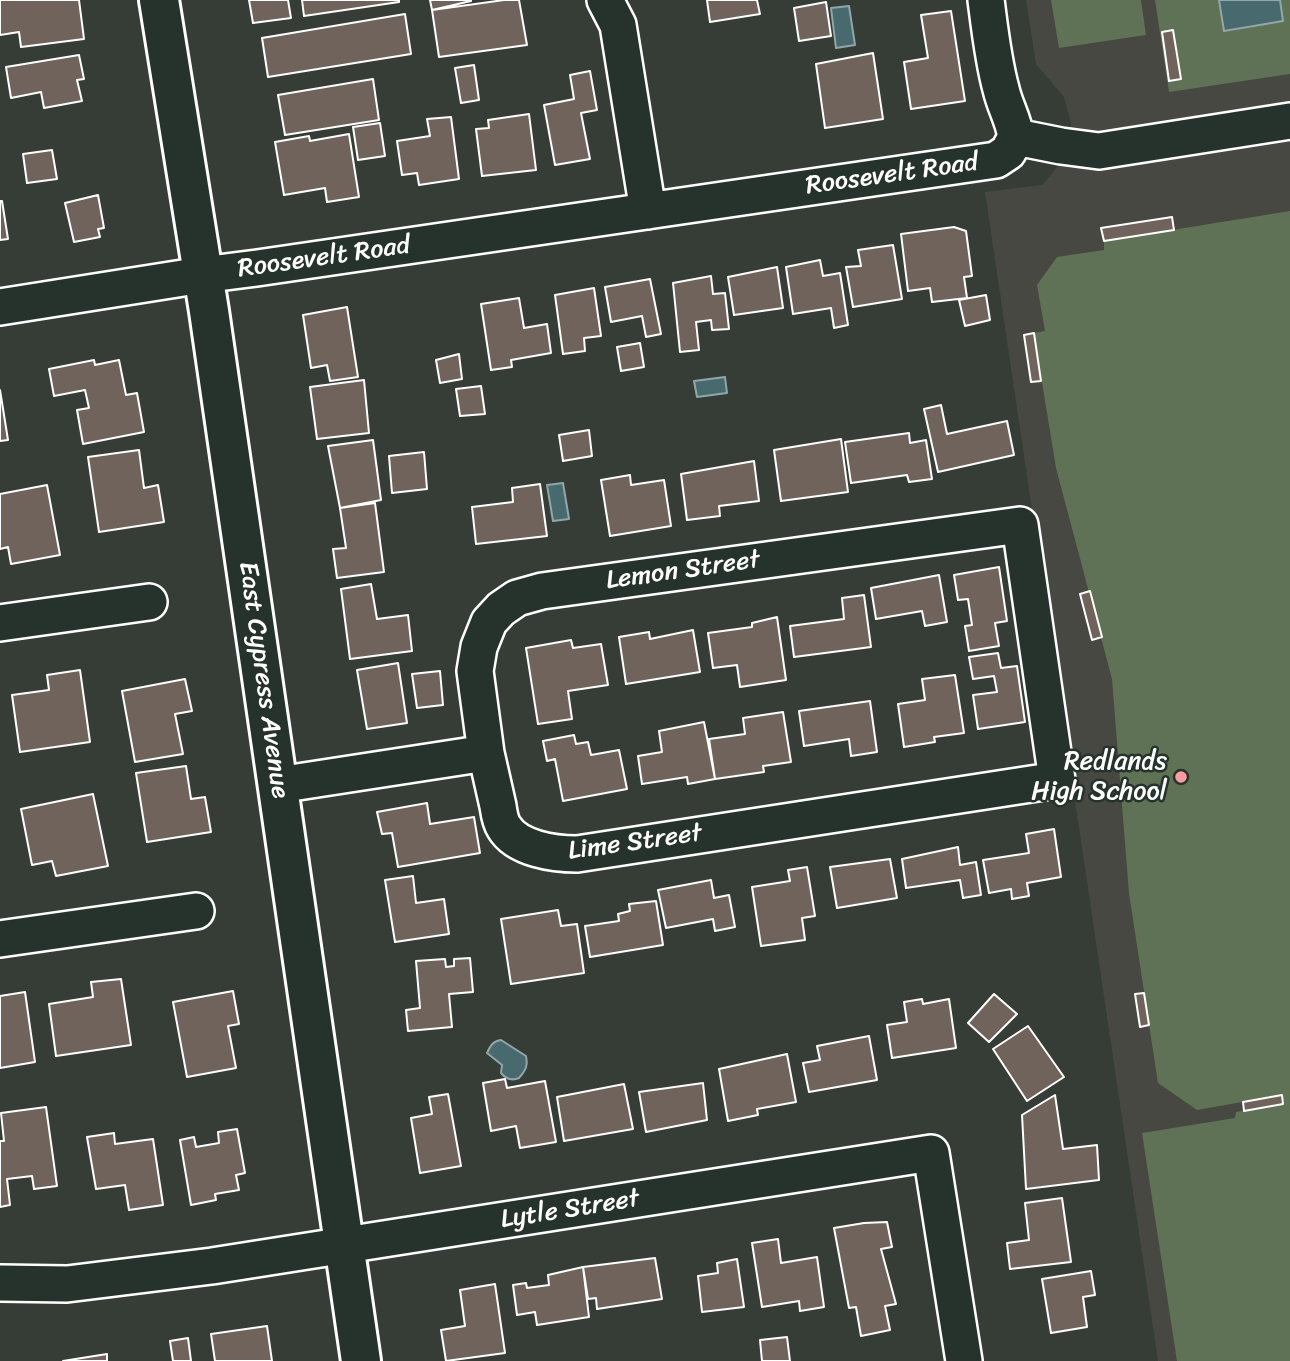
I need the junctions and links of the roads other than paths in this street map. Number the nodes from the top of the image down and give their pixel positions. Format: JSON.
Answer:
{"nodes":[{"id":1,"x":159,"y":0,"type":"edge"},
{"id":2,"x":605,"y":0,"type":"edge"},
{"id":3,"x":986,"y":0,"type":"edge"},
{"id":4,"x":1290,"y":121,"type":"edge"},
{"id":5,"x":1016,"y":137,"type":"junction"},
{"id":6,"x":648,"y":211,"type":"junction"},
{"id":7,"x":202,"y":275,"type":"junction"},
{"id":8,"x":0,"y":307,"type":"edge"},
{"id":9,"x":149,"y":602,"type":"dead end"},
{"id":10,"x":0,"y":622,"type":"edge"},
{"id":11,"x":486,"y":753,"type":"junction"},
{"id":12,"x":1058,"y":780,"type":"joint"},
{"id":13,"x":278,"y":785,"type":"junction"},
{"id":14,"x":196,"y":911,"type":"dead end"},
{"id":15,"x":0,"y":939,"type":"edge"},
{"id":16,"x":345,"y":1245,"type":"junction"},
{"id":17,"x":0,"y":1283,"type":"edge"},
{"id":18,"x":361,"y":1361,"type":"edge"},
{"id":19,"x":964,"y":1361,"type":"edge"}],
"edges":[{"from":1,"to":7,"type":"main road","name":"East Cypress Avenue"},
{"from":2,"to":6,"type":"street"},
{"from":3,"to":5,"type":"street"},
{"from":4,"to":5,"type":"street"},
{"from":5,"to":6,"type":"street","name":"Roosevelt Road"},
{"from":6,"to":7,"type":"street","name":"Roosevelt Road"},
{"from":7,"to":8,"type":"street","name":"Roosevelt Road"},
{"from":7,"to":13,"type":"main road","name":"East Cypress Avenue"},
{"from":9,"to":10,"type":"street"},
{"from":11,"to":12,"type":"street","name":"Lime Street"},
{"from":11,"to":12,"type":"street","name":"Lemon Street"},
{"from":11,"to":13,"type":"street"},
{"from":13,"to":16,"type":"main road","name":"East Cypress Avenue"},
{"from":14,"to":15,"type":"street"},
{"from":16,"to":17,"type":"street","name":"Lytle Street"},
{"from":16,"to":18,"type":"main road","name":"East Cypress Avenue"},
{"from":16,"to":19,"type":"street","name":"Lytle Street"}]}
